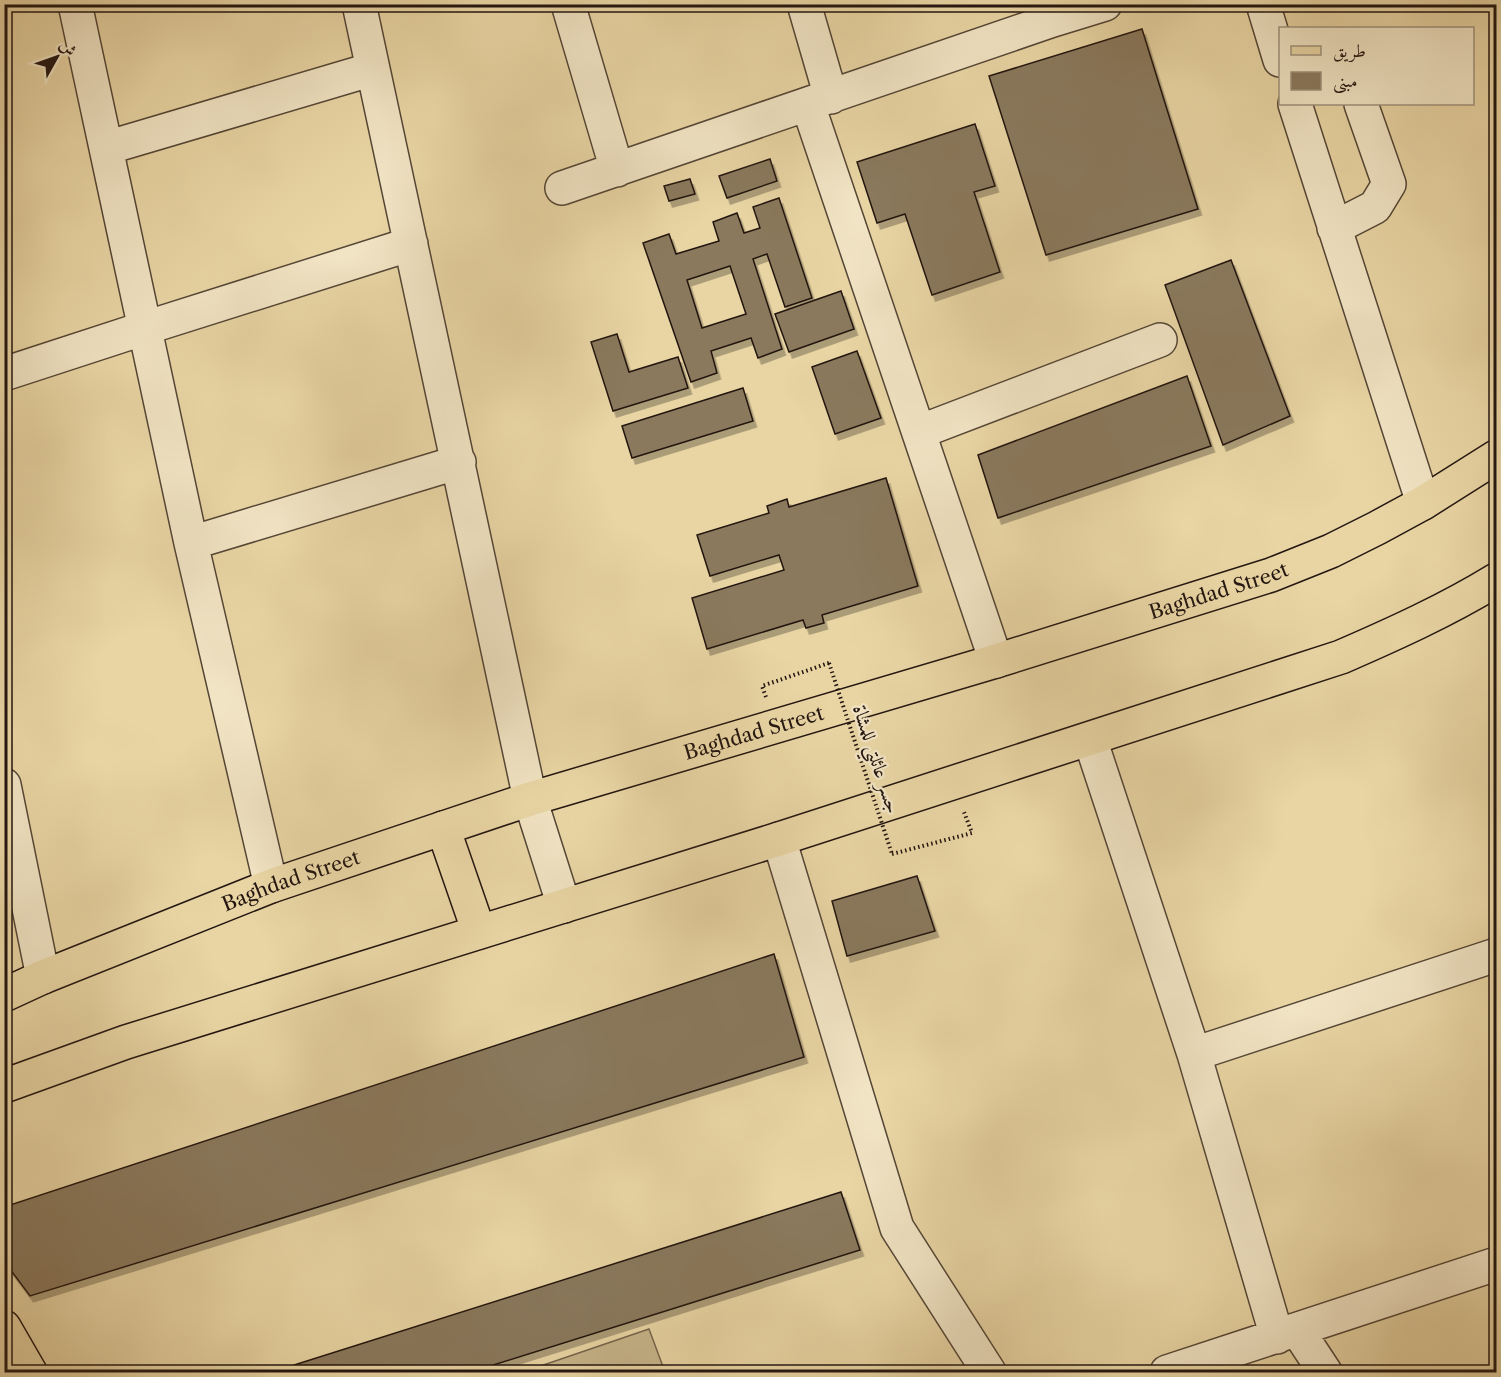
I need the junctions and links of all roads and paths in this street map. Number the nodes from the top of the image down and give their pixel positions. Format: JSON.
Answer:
{"nodes":[{"id":1,"x":75,"y":4,"type":"edge"},
{"id":2,"x":359,"y":4,"type":"edge"},
{"id":3,"x":568,"y":4,"type":"edge"},
{"id":4,"x":804,"y":4,"type":"edge"},
{"id":5,"x":1105,"y":4,"type":"edge"},
{"id":6,"x":1263,"y":4,"type":"edge"},
{"id":7,"x":1050,"y":12,"type":"edge"},
{"id":8,"x":1279,"y":54,"type":"edge"},
{"id":9,"x":373,"y":69,"type":"junction"},
{"id":10,"x":820,"y":101,"type":"junction"},
{"id":11,"x":1294,"y":105,"type":"edge"},
{"id":12,"x":1361,"y":105,"type":"edge"},
{"id":13,"x":106,"y":148,"type":"junction"},
{"id":14,"x":617,"y":170,"type":"junction"},
{"id":15,"x":562,"y":189,"type":"dead end"},
{"id":16,"x":1335,"y":228,"type":"junction"},
{"id":17,"x":411,"y":244,"type":"junction"},
{"id":18,"x":145,"y":328,"type":"junction"},
{"id":19,"x":1160,"y":340,"type":"dead end"},
{"id":20,"x":4,"y":374,"type":"edge"},
{"id":21,"x":919,"y":432,"type":"junction"},
{"id":22,"x":1497,"y":457,"type":"edge"},
{"id":23,"x":459,"y":462,"type":"junction"},
{"id":24,"x":1423,"y":503,"type":"junction"},
{"id":25,"x":191,"y":543,"type":"junction"},
{"id":26,"x":1497,"y":580,"type":"edge"},
{"id":27,"x":996,"y":661,"type":"junction"},
{"id":28,"x":762,"y":686,"type":"dead end"},
{"id":29,"x":1090,"y":739,"type":"junction"},
{"id":30,"x":4,"y":785,"type":"edge"},
{"id":31,"x":530,"y":799,"type":"junction"},
{"id":32,"x":443,"y":828,"type":"junction"},
{"id":33,"x":972,"y":833,"type":"dead end"},
{"id":34,"x":779,"y":839,"type":"junction"},
{"id":35,"x":271,"y":886,"type":"junction"},
{"id":36,"x":564,"y":906,"type":"junction"},
{"id":37,"x":479,"y":932,"type":"junction"},
{"id":38,"x":1497,"y":955,"type":"edge"},
{"id":39,"x":43,"y":977,"type":"junction"},
{"id":40,"x":4,"y":995,"type":"edge"},
{"id":41,"x":1194,"y":1054,"type":"junction"},
{"id":42,"x":4,"y":1086,"type":"edge"},
{"id":43,"x":1497,"y":1264,"type":"edge"},
{"id":44,"x":4,"y":1327,"type":"edge"},
{"id":45,"x":1287,"y":1334,"type":"junction"},
{"id":46,"x":30,"y":1372,"type":"edge"},
{"id":47,"x":989,"y":1372,"type":"edge"},
{"id":48,"x":1167,"y":1372,"type":"edge"},
{"id":49,"x":1325,"y":1372,"type":"edge"}],
"edges":[{"from":1,"to":13,"type":"street"},
{"from":2,"to":9,"type":"street"},
{"from":3,"to":14,"type":"street"},
{"from":4,"to":10,"type":"street"},
{"from":5,"to":7,"type":"street"},
{"from":6,"to":8,"type":"street"},
{"from":7,"to":10,"type":"street"},
{"from":9,"to":13,"type":"street"},
{"from":9,"to":17,"type":"street"},
{"from":10,"to":14,"type":"street"},
{"from":10,"to":21,"type":"street"},
{"from":11,"to":16,"type":"street"},
{"from":12,"to":16,"type":"street"},
{"from":13,"to":18,"type":"street"},
{"from":14,"to":15,"type":"street"},
{"from":16,"to":24,"type":"street"},
{"from":17,"to":18,"type":"street"},
{"from":17,"to":23,"type":"street"},
{"from":18,"to":20,"type":"street"},
{"from":18,"to":25,"type":"street"},
{"from":19,"to":21,"type":"street"},
{"from":21,"to":27,"type":"street"},
{"from":22,"to":24,"type":"main road","name":"Baghdad Street"},
{"from":23,"to":25,"type":"street"},
{"from":23,"to":31,"type":"street"},
{"from":24,"to":27,"type":"main road","name":"Baghdad Street"},
{"from":25,"to":35,"type":"street"},
{"from":26,"to":29,"type":"main road"},
{"from":27,"to":31,"type":"main road","name":"Baghdad Street"},
{"from":28,"to":33,"type":"path","name":"جسر عائلتي للمشاة","bridge":true},
{"from":29,"to":34,"type":"main road"},
{"from":29,"to":41,"type":"street"},
{"from":30,"to":39,"type":"street"},
{"from":31,"to":32,"type":"main road","name":"Baghdad Street"},
{"from":31,"to":36,"type":"street"},
{"from":32,"to":35,"type":"main road","name":"Baghdad Street"},
{"from":32,"to":37,"type":"main road"},
{"from":34,"to":36,"type":"main road"},
{"from":34,"to":47,"type":"street"},
{"from":35,"to":39,"type":"main road","name":"Baghdad Street"},
{"from":36,"to":37,"type":"main road"},
{"from":37,"to":42,"type":"main road"},
{"from":38,"to":41,"type":"street"},
{"from":39,"to":40,"type":"main road","name":"Baghdad Street"},
{"from":41,"to":45,"type":"street"},
{"from":43,"to":45,"type":"street"},
{"from":44,"to":46,"type":"main road"},
{"from":45,"to":48,"type":"street"},
{"from":45,"to":49,"type":"street"}]}
